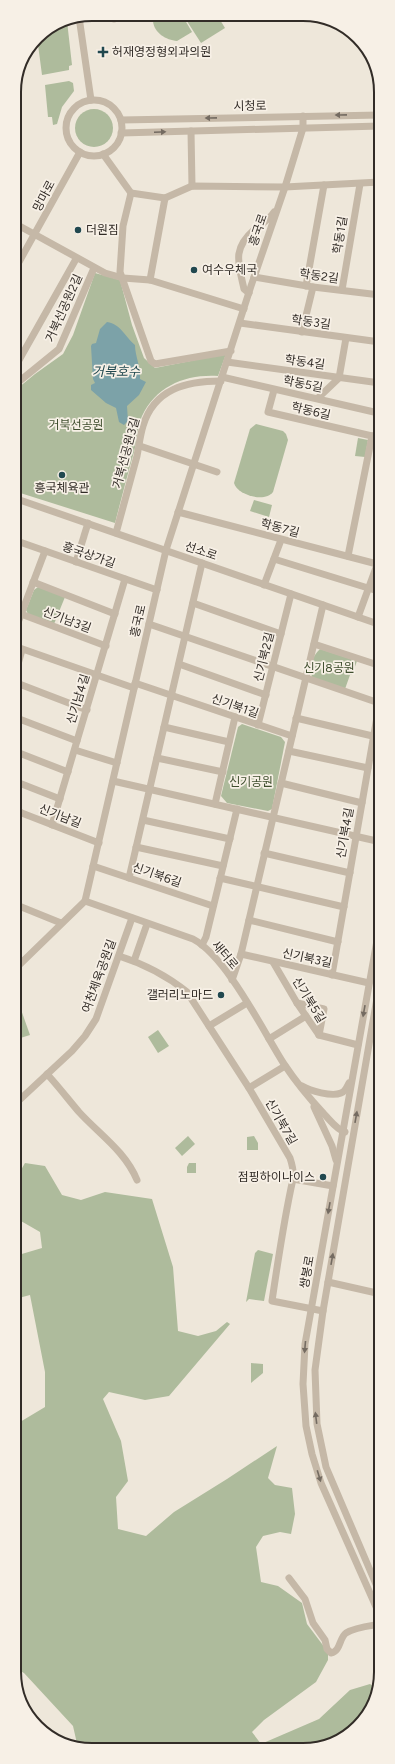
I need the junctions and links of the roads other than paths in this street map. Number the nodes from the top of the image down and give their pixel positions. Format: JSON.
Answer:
{"nodes":[{"id":1,"x":80,"y":22,"type":"edge"},
{"id":2,"x":91,"y":100,"type":"junction"},
{"id":3,"x":374,"y":114,"type":"edge"},
{"id":4,"x":303,"y":116,"type":"junction"},
{"id":5,"x":120,"y":120,"type":"junction"},
{"id":6,"x":374,"y":126,"type":"edge"},
{"id":7,"x":303,"y":128,"type":"junction"},
{"id":8,"x":191,"y":131,"type":"junction"},
{"id":9,"x":121,"y":133,"type":"junction"},
{"id":10,"x":80,"y":152,"type":"junction"},
{"id":11,"x":103,"y":154,"type":"junction"},
{"id":12,"x":374,"y":183,"type":"edge"},
{"id":13,"x":360,"y":184,"type":"junction"},
{"id":14,"x":324,"y":185,"type":"junction"},
{"id":15,"x":192,"y":186,"type":"junction"},
{"id":16,"x":285,"y":187,"type":"junction"},
{"id":17,"x":131,"y":193,"type":"junction"},
{"id":18,"x":165,"y":198,"type":"junction"},
{"id":19,"x":278,"y":207,"type":"junction"},
{"id":20,"x":21,"y":227,"type":"edge"},
{"id":21,"x":35,"y":235,"type":"junction"},
{"id":22,"x":21,"y":259,"type":"edge"},
{"id":23,"x":76,"y":259,"type":"junction"},
{"id":24,"x":94,"y":268,"type":"junction"},
{"id":25,"x":254,"y":277,"type":"junction"},
{"id":26,"x":123,"y":278,"type":"junction"},
{"id":27,"x":150,"y":280,"type":"junction"},
{"id":28,"x":309,"y":286,"type":"junction"},
{"id":29,"x":342,"y":290,"type":"junction"},
{"id":30,"x":249,"y":293,"type":"junction"},
{"id":31,"x":374,"y":294,"type":"edge"},
{"id":32,"x":244,"y":309,"type":"junction"},
{"id":33,"x":240,"y":323,"type":"junction"},
{"id":34,"x":302,"y":332,"type":"junction"},
{"id":35,"x":346,"y":338,"type":"junction"},
{"id":36,"x":374,"y":341,"type":"edge"},
{"id":37,"x":230,"y":351,"type":"junction"},
{"id":38,"x":21,"y":357,"type":"edge"},
{"id":39,"x":227,"y":362,"type":"junction"},
{"id":40,"x":339,"y":378,"type":"junction"},
{"id":41,"x":222,"y":379,"type":"junction"},
{"id":42,"x":21,"y":380,"type":"edge"},
{"id":43,"x":374,"y":382,"type":"edge"},
{"id":44,"x":274,"y":390,"type":"junction"},
{"id":45,"x":318,"y":398,"type":"junction"},
{"id":46,"x":374,"y":412,"type":"edge"},
{"id":47,"x":372,"y":436,"type":"joint"},
{"id":48,"x":140,"y":446,"type":"junction"},
{"id":49,"x":194,"y":464,"type":"junction"},
{"id":50,"x":217,"y":472,"type":"dead end"},
{"id":51,"x":21,"y":500,"type":"edge"},
{"id":52,"x":178,"y":512,"type":"junction"},
{"id":53,"x":88,"y":523,"type":"junction"},
{"id":54,"x":116,"y":533,"type":"junction"},
{"id":55,"x":281,"y":540,"type":"junction"},
{"id":56,"x":21,"y":542,"type":"edge"},
{"id":57,"x":166,"y":550,"type":"junction"},
{"id":58,"x":45,"y":551,"type":"junction"},
{"id":59,"x":348,"y":556,"type":"junction"},
{"id":60,"x":274,"y":559,"type":"junction"},
{"id":61,"x":76,"y":562,"type":"junction"},
{"id":62,"x":202,"y":563,"type":"junction"},
{"id":63,"x":374,"y":566,"type":"edge"},
{"id":64,"x":374,"y":574,"type":"edge"},
{"id":65,"x":126,"y":579,"type":"junction"},
{"id":66,"x":33,"y":582,"type":"junction"},
{"id":67,"x":264,"y":585,"type":"junction"},
{"id":68,"x":368,"y":588,"type":"junction"},
{"id":69,"x":157,"y":590,"type":"junction"},
{"id":70,"x":374,"y":590,"type":"edge"},
{"id":71,"x":291,"y":594,"type":"junction"},
{"id":72,"x":193,"y":603,"type":"junction"},
{"id":73,"x":323,"y":605,"type":"junction"},
{"id":74,"x":21,"y":614,"type":"joint"},
{"id":75,"x":115,"y":614,"type":"junction"},
{"id":76,"x":358,"y":617,"type":"junction"},
{"id":77,"x":374,"y":623,"type":"edge"},
{"id":78,"x":149,"y":624,"type":"junction"},
{"id":79,"x":281,"y":634,"type":"junction"},
{"id":80,"x":185,"y":636,"type":"junction"},
{"id":81,"x":314,"y":644,"type":"junction"},
{"id":82,"x":106,"y":646,"type":"junction"},
{"id":83,"x":22,"y":650,"type":"joint"},
{"id":84,"x":21,"y":654,"type":"edge"},
{"id":85,"x":179,"y":664,"type":"junction"},
{"id":86,"x":374,"y":664,"type":"edge"},
{"id":87,"x":273,"y":667,"type":"junction"},
{"id":88,"x":97,"y":675,"type":"junction"},
{"id":89,"x":306,"y":678,"type":"junction"},
{"id":90,"x":21,"y":685,"type":"edge"},
{"id":91,"x":135,"y":685,"type":"junction"},
{"id":92,"x":172,"y":695,"type":"junction"},
{"id":93,"x":266,"y":695,"type":"junction"},
{"id":94,"x":374,"y":701,"type":"edge"},
{"id":95,"x":87,"y":710,"type":"junction"},
{"id":96,"x":235,"y":717,"type":"junction"},
{"id":97,"x":296,"y":718,"type":"junction"},
{"id":98,"x":21,"y":720,"type":"edge"},
{"id":99,"x":258,"y":725,"type":"junction"},
{"id":100,"x":164,"y":727,"type":"junction"},
{"id":101,"x":292,"y":736,"type":"junction"},
{"id":102,"x":374,"y":736,"type":"edge"},
{"id":103,"x":77,"y":741,"type":"junction"},
{"id":104,"x":229,"y":742,"type":"junction"},
{"id":105,"x":374,"y":747,"type":"edge"},
{"id":106,"x":75,"y":750,"type":"junction"},
{"id":107,"x":288,"y":751,"type":"junction"},
{"id":108,"x":21,"y":754,"type":"edge"},
{"id":109,"x":157,"y":758,"type":"junction"},
{"id":110,"x":117,"y":763,"type":"junction"},
{"id":111,"x":368,"y":768,"type":"junction"},
{"id":112,"x":68,"y":772,"type":"junction"},
{"id":113,"x":223,"y":772,"type":"junction"},
{"id":114,"x":113,"y":781,"type":"junction"},
{"id":115,"x":281,"y":782,"type":"junction"},
{"id":116,"x":21,"y":784,"type":"edge"},
{"id":117,"x":150,"y":789,"type":"junction"},
{"id":118,"x":60,"y":799,"type":"junction"},
{"id":119,"x":362,"y":803,"type":"junction"},
{"id":120,"x":215,"y":804,"type":"junction"},
{"id":121,"x":237,"y":809,"type":"junction"},
{"id":122,"x":21,"y":813,"type":"edge"},
{"id":123,"x":273,"y":818,"type":"junction"},
{"id":124,"x":143,"y":820,"type":"junction"},
{"id":125,"x":52,"y":825,"type":"junction"},
{"id":126,"x":356,"y":836,"type":"junction"},
{"id":127,"x":230,"y":839,"type":"junction"},
{"id":128,"x":374,"y":840,"type":"edge"},
{"id":129,"x":99,"y":843,"type":"junction"},
{"id":130,"x":136,"y":847,"type":"junction"},
{"id":131,"x":264,"y":853,"type":"junction"},
{"id":132,"x":93,"y":866,"type":"junction"},
{"id":133,"x":223,"y":866,"type":"junction"},
{"id":134,"x":350,"y":873,"type":"junction"},
{"id":135,"x":129,"y":878,"type":"junction"},
{"id":136,"x":220,"y":878,"type":"junction"},
{"id":137,"x":257,"y":886,"type":"junction"},
{"id":138,"x":85,"y":901,"type":"junction"},
{"id":139,"x":213,"y":906,"type":"junction"},
{"id":140,"x":21,"y":907,"type":"edge"},
{"id":141,"x":344,"y":907,"type":"junction"},
{"id":142,"x":132,"y":918,"type":"junction"},
{"id":143,"x":249,"y":920,"type":"junction"},
{"id":144,"x":61,"y":923,"type":"junction"},
{"id":145,"x":147,"y":924,"type":"junction"},
{"id":146,"x":338,"y":942,"type":"junction"},
{"id":147,"x":202,"y":945,"type":"junction"},
{"id":148,"x":241,"y":954,"type":"junction"},
{"id":149,"x":119,"y":956,"type":"junction"},
{"id":150,"x":374,"y":956,"type":"edge"},
{"id":151,"x":134,"y":961,"type":"junction"},
{"id":152,"x":273,"y":962,"type":"junction"},
{"id":153,"x":21,"y":963,"type":"edge"},
{"id":154,"x":332,"y":974,"type":"junction"},
{"id":155,"x":232,"y":980,"type":"junction"},
{"id":156,"x":369,"y":983,"type":"junction"},
{"id":157,"x":297,"y":1003,"type":"junction"},
{"id":158,"x":247,"y":1004,"type":"junction"},
{"id":159,"x":374,"y":1014,"type":"edge"},
{"id":160,"x":306,"y":1016,"type":"junction"},
{"id":161,"x":209,"y":1026,"type":"junction"},
{"id":162,"x":319,"y":1035,"type":"junction"},
{"id":163,"x":269,"y":1039,"type":"junction"},
{"id":164,"x":358,"y":1045,"type":"junction"},
{"id":165,"x":286,"y":1066,"type":"junction"},
{"id":166,"x":47,"y":1074,"type":"junction"},
{"id":167,"x":352,"y":1078,"type":"junction"},
{"id":168,"x":299,"y":1083,"type":"junction"},
{"id":169,"x":249,"y":1088,"type":"junction"},
{"id":170,"x":21,"y":1098,"type":"edge"},
{"id":171,"x":312,"y":1102,"type":"junction"},
{"id":172,"x":343,"y":1132,"type":"junction"},
{"id":173,"x":353,"y":1133,"type":"junction"},
{"id":174,"x":335,"y":1178,"type":"junction"},
{"id":175,"x":137,"y":1180,"type":"dead end"},
{"id":176,"x":293,"y":1180,"type":"junction"},
{"id":177,"x":333,"y":1186,"type":"junction"},
{"id":178,"x":328,"y":1282,"type":"junction"},
{"id":179,"x":374,"y":1292,"type":"edge"},
{"id":180,"x":311,"y":1309,"type":"junction"},
{"id":181,"x":323,"y":1311,"type":"junction"},
{"id":182,"x":289,"y":1578,"type":"dead end"},
{"id":183,"x":374,"y":1580,"type":"edge"},
{"id":184,"x":374,"y":1602,"type":"edge"},
{"id":185,"x":374,"y":1626,"type":"edge"}],
"edges":[{"from":1,"to":2,"type":"street"},
{"from":2,"to":5,"type":"street"},
{"from":2,"to":10,"type":"street"},
{"from":3,"to":4,"type":"street","name":"시청로","one_way":true},
{"from":4,"to":5,"type":"street","name":"시청로","one_way":true},
{"from":4,"to":7,"type":"street","name":"흥국로"},
{"from":5,"to":9,"type":"street"},
{"from":6,"to":7,"type":"street","name":"시청로"},
{"from":7,"to":8,"type":"street","name":"시청로"},
{"from":7,"to":16,"type":"street","name":"흥국로"},
{"from":9,"to":8,"type":"street","name":"시청로","one_way":true},
{"from":8,"to":15,"type":"street"},
{"from":9,"to":11,"type":"street"},
{"from":10,"to":11,"type":"street"},
{"from":10,"to":21,"type":"street","name":"망마로"},
{"from":11,"to":17,"type":"street"},
{"from":12,"to":13,"type":"street"},
{"from":13,"to":14,"type":"street"},
{"from":13,"to":29,"type":"street","name":"학동1길"},
{"from":14,"to":16,"type":"street"},
{"from":14,"to":28,"type":"street","name":"학동1길"},
{"from":15,"to":16,"type":"street"},
{"from":15,"to":18,"type":"street"},
{"from":16,"to":19,"type":"street","name":"흥국로"},
{"from":17,"to":18,"type":"street"},
{"from":17,"to":26,"type":"street"},
{"from":18,"to":27,"type":"street"},
{"from":19,"to":25,"type":"street","name":"흥국로"},
{"from":19,"to":30,"type":"street"},
{"from":20,"to":21,"type":"street"},
{"from":21,"to":22,"type":"street","name":"망마로"},
{"from":21,"to":23,"type":"street"},
{"from":23,"to":24,"type":"street"},
{"from":23,"to":38,"type":"street","name":"거북선공원2길"},
{"from":24,"to":26,"type":"street"},
{"from":24,"to":42,"type":"street","name":"거북선공원2길"},
{"from":25,"to":28,"type":"street","name":"학동2길"},
{"from":25,"to":30,"type":"street","name":"흥국로"},
{"from":26,"to":27,"type":"street"},
{"from":26,"to":37,"type":"street"},
{"from":27,"to":32,"type":"street"},
{"from":28,"to":29,"type":"street","name":"학동2길"},
{"from":28,"to":34,"type":"street","name":"학동1길"},
{"from":29,"to":31,"type":"street","name":"학동2길"},
{"from":30,"to":32,"type":"street","name":"흥국로"},
{"from":32,"to":33,"type":"street","name":"흥국로"},
{"from":33,"to":34,"type":"street","name":"학동3길"},
{"from":33,"to":37,"type":"street","name":"흥국로"},
{"from":34,"to":35,"type":"street","name":"학동3길"},
{"from":35,"to":36,"type":"street","name":"학동3길"},
{"from":35,"to":40,"type":"street"},
{"from":37,"to":39,"type":"street","name":"흥국로"},
{"from":39,"to":40,"type":"street","name":"학동4길"},
{"from":39,"to":41,"type":"street","name":"흥국로"},
{"from":40,"to":43,"type":"street","name":"학동4길"},
{"from":40,"to":45,"type":"street"},
{"from":41,"to":44,"type":"street","name":"학동5길"},
{"from":41,"to":48,"type":"street","name":"거북선공원3길"},
{"from":41,"to":49,"type":"street","name":"흥국로"},
{"from":44,"to":45,"type":"street","name":"학동5길"},
{"from":44,"to":47,"type":"street","name":"학동6길"},
{"from":45,"to":46,"type":"street","name":"학동5길"},
{"from":47,"to":59,"type":"street"},
{"from":48,"to":49,"type":"street"},
{"from":48,"to":54,"type":"street","name":"거북선공원3길"},
{"from":49,"to":50,"type":"street"},
{"from":49,"to":52,"type":"street","name":"흥국로"},
{"from":51,"to":53,"type":"street","name":"선소로"},
{"from":52,"to":55,"type":"street","name":"학동7길"},
{"from":52,"to":57,"type":"street","name":"흥국로"},
{"from":53,"to":54,"type":"street","name":"선소로"},
{"from":53,"to":61,"type":"street"},
{"from":54,"to":57,"type":"street","name":"선소로"},
{"from":55,"to":59,"type":"street","name":"학동7길"},
{"from":55,"to":60,"type":"street"},
{"from":56,"to":58,"type":"street","name":"흥국상가길"},
{"from":57,"to":62,"type":"street","name":"선소로"},
{"from":57,"to":69,"type":"street","name":"흥국로"},
{"from":58,"to":61,"type":"street","name":"흥국상가길"},
{"from":58,"to":66,"type":"street"},
{"from":59,"to":63,"type":"street","name":"학동7길"},
{"from":60,"to":67,"type":"street"},
{"from":60,"to":68,"type":"street"},
{"from":61,"to":65,"type":"street","name":"흥국상가길"},
{"from":62,"to":67,"type":"street","name":"선소로"},
{"from":62,"to":72,"type":"street"},
{"from":64,"to":68,"type":"street"},
{"from":65,"to":69,"type":"street","name":"흥국상가길"},
{"from":65,"to":75,"type":"street","name":"신기남4길"},
{"from":66,"to":74,"type":"street"},
{"from":66,"to":75,"type":"street","name":"신기남3길"},
{"from":67,"to":71,"type":"street","name":"선소로"},
{"from":68,"to":70,"type":"street"},
{"from":68,"to":76,"type":"street"},
{"from":69,"to":78,"type":"street","name":"흥국로"},
{"from":71,"to":73,"type":"street","name":"선소로"},
{"from":71,"to":79,"type":"street","name":"신기북2길"},
{"from":72,"to":79,"type":"street"},
{"from":72,"to":80,"type":"street"},
{"from":73,"to":76,"type":"street","name":"선소로"},
{"from":73,"to":81,"type":"street"},
{"from":74,"to":82,"type":"street","name":"신기남3길"},
{"from":75,"to":82,"type":"street","name":"신기남4길"},
{"from":76,"to":77,"type":"street","name":"선소로"},
{"from":78,"to":80,"type":"street"},
{"from":78,"to":91,"type":"street","name":"흥국로"},
{"from":79,"to":87,"type":"street","name":"신기북2길"},
{"from":80,"to":85,"type":"street"},
{"from":80,"to":87,"type":"street"},
{"from":81,"to":86,"type":"street"},
{"from":81,"to":89,"type":"street"},
{"from":82,"to":88,"type":"street","name":"신기남4길"},
{"from":83,"to":84,"type":"street"},
{"from":83,"to":88,"type":"street"},
{"from":85,"to":92,"type":"street"},
{"from":85,"to":93,"type":"street","name":"신기북1길"},
{"from":87,"to":89,"type":"street"},
{"from":87,"to":93,"type":"street","name":"신기북2길"},
{"from":88,"to":91,"type":"street","name":"신기북1길"},
{"from":88,"to":95,"type":"street","name":"신기남4길"},
{"from":89,"to":94,"type":"street"},
{"from":89,"to":97,"type":"street"},
{"from":90,"to":95,"type":"street"},
{"from":91,"to":92,"type":"street","name":"신기북1길"},
{"from":91,"to":110,"type":"street","name":"흥국로"},
{"from":92,"to":96,"type":"street","name":"신기북1길"},
{"from":92,"to":100,"type":"street"},
{"from":93,"to":99,"type":"street","name":"신기북2길"},
{"from":95,"to":103,"type":"street","name":"신기남4길"},
{"from":96,"to":99,"type":"street","name":"신기북1길"},
{"from":96,"to":104,"type":"street"},
{"from":97,"to":101,"type":"street"},
{"from":97,"to":102,"type":"street"},
{"from":98,"to":103,"type":"street"},
{"from":99,"to":101,"type":"street","name":"신기북1길"},
{"from":100,"to":104,"type":"street"},
{"from":100,"to":109,"type":"street"},
{"from":101,"to":107,"type":"street"},
{"from":103,"to":106,"type":"street","name":"신기남4길"},
{"from":104,"to":113,"type":"street"},
{"from":105,"to":111,"type":"street","name":"신기북4길"},
{"from":106,"to":110,"type":"street"},
{"from":106,"to":112,"type":"street","name":"신기남4길"},
{"from":107,"to":111,"type":"street"},
{"from":107,"to":115,"type":"street"},
{"from":108,"to":112,"type":"street"},
{"from":109,"to":113,"type":"street"},
{"from":109,"to":117,"type":"street"},
{"from":110,"to":114,"type":"street","name":"흥국로"},
{"from":111,"to":119,"type":"street","name":"신기북4길"},
{"from":112,"to":118,"type":"street","name":"신기남4길"},
{"from":113,"to":120,"type":"street"},
{"from":114,"to":117,"type":"street"},
{"from":114,"to":129,"type":"street","name":"흥국로"},
{"from":115,"to":119,"type":"street"},
{"from":115,"to":123,"type":"street"},
{"from":116,"to":118,"type":"street"},
{"from":117,"to":120,"type":"street"},
{"from":117,"to":124,"type":"street"},
{"from":118,"to":125,"type":"street","name":"신기남4길"},
{"from":119,"to":126,"type":"street","name":"신기북4길"},
{"from":120,"to":121,"type":"street"},
{"from":121,"to":123,"type":"street"},
{"from":121,"to":127,"type":"street"},
{"from":122,"to":125,"type":"street","name":"신기남길"},
{"from":123,"to":126,"type":"street"},
{"from":123,"to":131,"type":"street"},
{"from":124,"to":127,"type":"street"},
{"from":124,"to":130,"type":"street"},
{"from":125,"to":129,"type":"street","name":"신기남길"},
{"from":126,"to":128,"type":"street"},
{"from":126,"to":134,"type":"street","name":"신기북4길"},
{"from":127,"to":133,"type":"street"},
{"from":129,"to":132,"type":"street","name":"흥국로"},
{"from":130,"to":133,"type":"street"},
{"from":130,"to":135,"type":"street"},
{"from":131,"to":134,"type":"street"},
{"from":131,"to":137,"type":"street"},
{"from":132,"to":135,"type":"street","name":"신기북6길"},
{"from":132,"to":138,"type":"street","name":"흥국로"},
{"from":133,"to":136,"type":"street"},
{"from":134,"to":141,"type":"street","name":"신기북4길"},
{"from":135,"to":139,"type":"street","name":"신기북6길"},
{"from":136,"to":137,"type":"street"},
{"from":136,"to":139,"type":"street"},
{"from":137,"to":141,"type":"street"},
{"from":137,"to":143,"type":"street"},
{"from":138,"to":142,"type":"street","name":"새터로"},
{"from":138,"to":144,"type":"street"},
{"from":139,"to":147,"type":"street"},
{"from":140,"to":144,"type":"street"},
{"from":141,"to":146,"type":"street","name":"신기북4길"},
{"from":142,"to":145,"type":"street","name":"새터로"},
{"from":142,"to":149,"type":"street","name":"여천체육공원길"},
{"from":143,"to":146,"type":"street","name":"신기북3길"},
{"from":143,"to":148,"type":"street"},
{"from":144,"to":153,"type":"street"},
{"from":145,"to":147,"type":"street","name":"새터로"},
{"from":145,"to":151,"type":"street"},
{"from":146,"to":154,"type":"street","name":"신기북4길"},
{"from":147,"to":155,"type":"street","name":"새터로"},
{"from":148,"to":152,"type":"street","name":"신기북3길"},
{"from":148,"to":155,"type":"street"},
{"from":149,"to":151,"type":"street","name":"신기북7길"},
{"from":149,"to":166,"type":"street","name":"여천체육공원길"},
{"from":150,"to":156,"type":"street","name":"쌍봉로"},
{"from":151,"to":161,"type":"street","name":"신기북7길"},
{"from":152,"to":154,"type":"street","name":"신기북3길"},
{"from":152,"to":157,"type":"street","name":"신기북5길"},
{"from":154,"to":156,"type":"street","name":"신기북3길"},
{"from":155,"to":158,"type":"street","name":"새터로"},
{"from":156,"to":164,"type":"street","name":"쌍봉로","one_way":true},
{"from":157,"to":160,"type":"street","name":"신기북5길"},
{"from":157,"to":162,"type":"street"},
{"from":158,"to":161,"type":"street"},
{"from":158,"to":163,"type":"street","name":"새터로"},
{"from":173,"to":159,"type":"street","name":"쌍봉로","one_way":true},
{"from":160,"to":162,"type":"street","name":"신기북5길"},
{"from":160,"to":163,"type":"street"},
{"from":161,"to":169,"type":"street","name":"신기북7길"},
{"from":162,"to":164,"type":"street","name":"신기북5길"},
{"from":163,"to":165,"type":"street","name":"새터로"},
{"from":164,"to":167,"type":"street","name":"쌍봉로"},
{"from":165,"to":168,"type":"street","name":"새터로"},
{"from":165,"to":169,"type":"street"},
{"from":166,"to":170,"type":"street","name":"여천체육공원길"},
{"from":166,"to":175,"type":"street"},
{"from":167,"to":168,"type":"street"},
{"from":167,"to":172,"type":"street","name":"쌍봉로"},
{"from":168,"to":171,"type":"street","name":"새터로"},
{"from":169,"to":176,"type":"street","name":"신기북7길"},
{"from":171,"to":172,"type":"street","name":"새터로"},
{"from":171,"to":174,"type":"street"},
{"from":172,"to":173,"type":"street"},
{"from":172,"to":174,"type":"street","name":"쌍봉로"},
{"from":178,"to":173,"type":"street","name":"쌍봉로","one_way":true},
{"from":174,"to":177,"type":"street","name":"쌍봉로"},
{"from":176,"to":177,"type":"street"},
{"from":176,"to":180,"type":"street","name":"신기북7길"},
{"from":177,"to":180,"type":"street","name":"쌍봉로","one_way":true},
{"from":178,"to":179,"type":"street"},
{"from":178,"to":181,"type":"street","name":"쌍봉로"},
{"from":180,"to":181,"type":"street"},
{"from":180,"to":184,"type":"street","name":"쌍봉로","one_way":true},
{"from":183,"to":181,"type":"street","name":"쌍봉로","one_way":true},
{"from":182,"to":185,"type":"street"}]}
